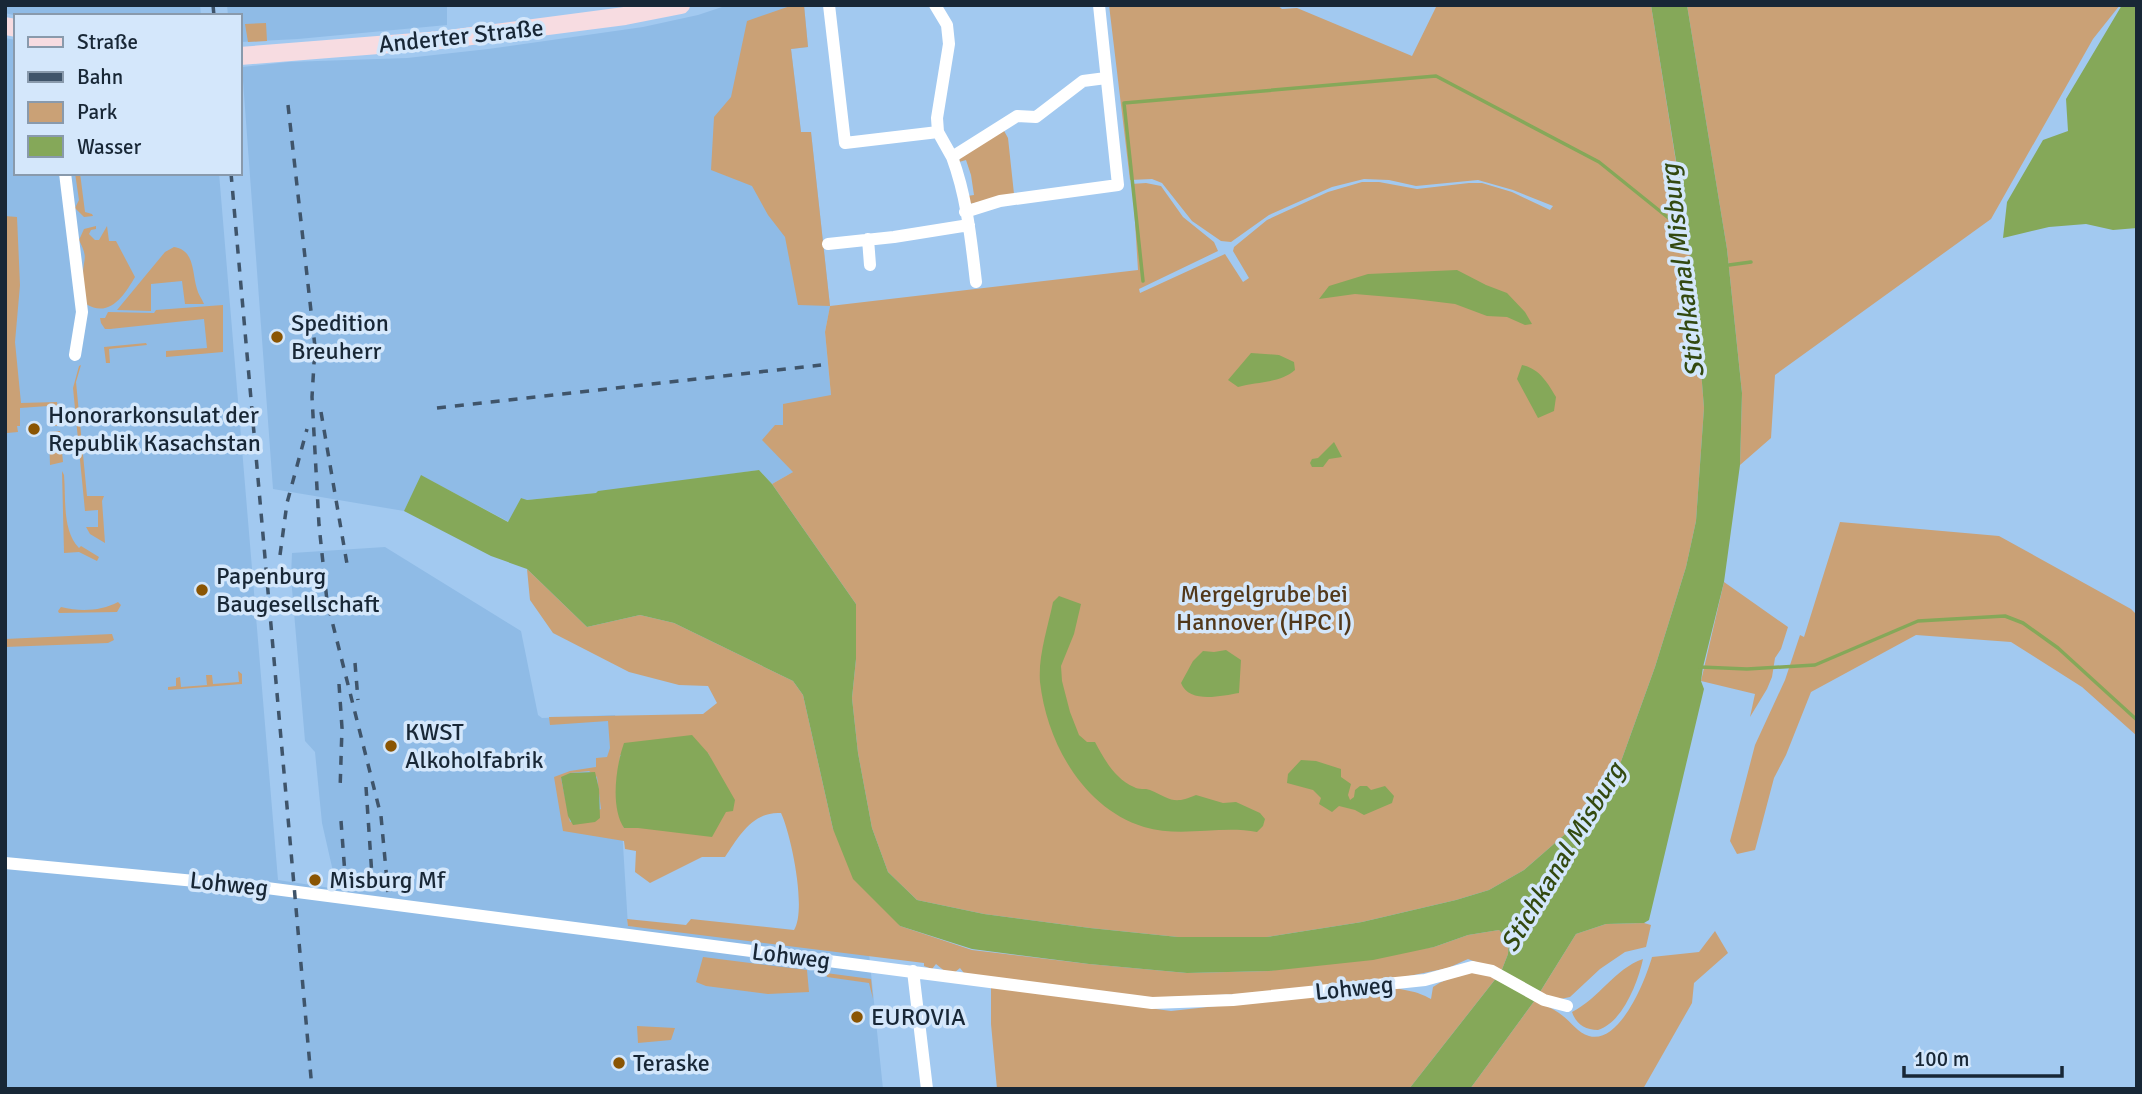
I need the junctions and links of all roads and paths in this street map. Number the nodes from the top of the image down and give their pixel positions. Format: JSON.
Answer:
{"nodes":[{"id":1,"x":681,"y":5,"type":"edge"},
{"id":2,"x":829,"y":5,"type":"edge"},
{"id":3,"x":935,"y":5,"type":"edge"},
{"id":4,"x":1099,"y":5,"type":"edge"},
{"id":5,"x":242,"y":56,"type":"edge"},
{"id":6,"x":1106,"y":78,"type":"junction"},
{"id":7,"x":938,"y":132,"type":"junction"},
{"id":8,"x":952,"y":157,"type":"junction"},
{"id":9,"x":65,"y":175,"type":"edge"},
{"id":10,"x":967,"y":218,"type":"junction"},
{"id":11,"x":868,"y":239,"type":"junction"},
{"id":12,"x":828,"y":244,"type":"dead end"},
{"id":13,"x":870,"y":265,"type":"dead end"},
{"id":14,"x":976,"y":282,"type":"dead end"},
{"id":15,"x":75,"y":355,"type":"dead end"},
{"id":16,"x":5,"y":863,"type":"edge"},
{"id":17,"x":913,"y":971,"type":"junction"},
{"id":18,"x":1567,"y":1006,"type":"dead end"},
{"id":19,"x":927,"y":1089,"type":"edge"}],
"edges":[{"from":1,"to":5,"type":"main road","name":"Anderter Straße"},
{"from":2,"to":7,"type":"street"},
{"from":3,"to":7,"type":"street"},
{"from":4,"to":6,"type":"street"},
{"from":6,"to":8,"type":"street"},
{"from":6,"to":10,"type":"street"},
{"from":7,"to":8,"type":"street"},
{"from":8,"to":10,"type":"street"},
{"from":9,"to":15,"type":"street"},
{"from":10,"to":11,"type":"street"},
{"from":10,"to":14,"type":"street"},
{"from":11,"to":12,"type":"street"},
{"from":11,"to":13,"type":"street"},
{"from":16,"to":17,"type":"street","name":"Lohweg"},
{"from":17,"to":18,"type":"street","name":"Lohweg"},
{"from":17,"to":19,"type":"street"}]}
